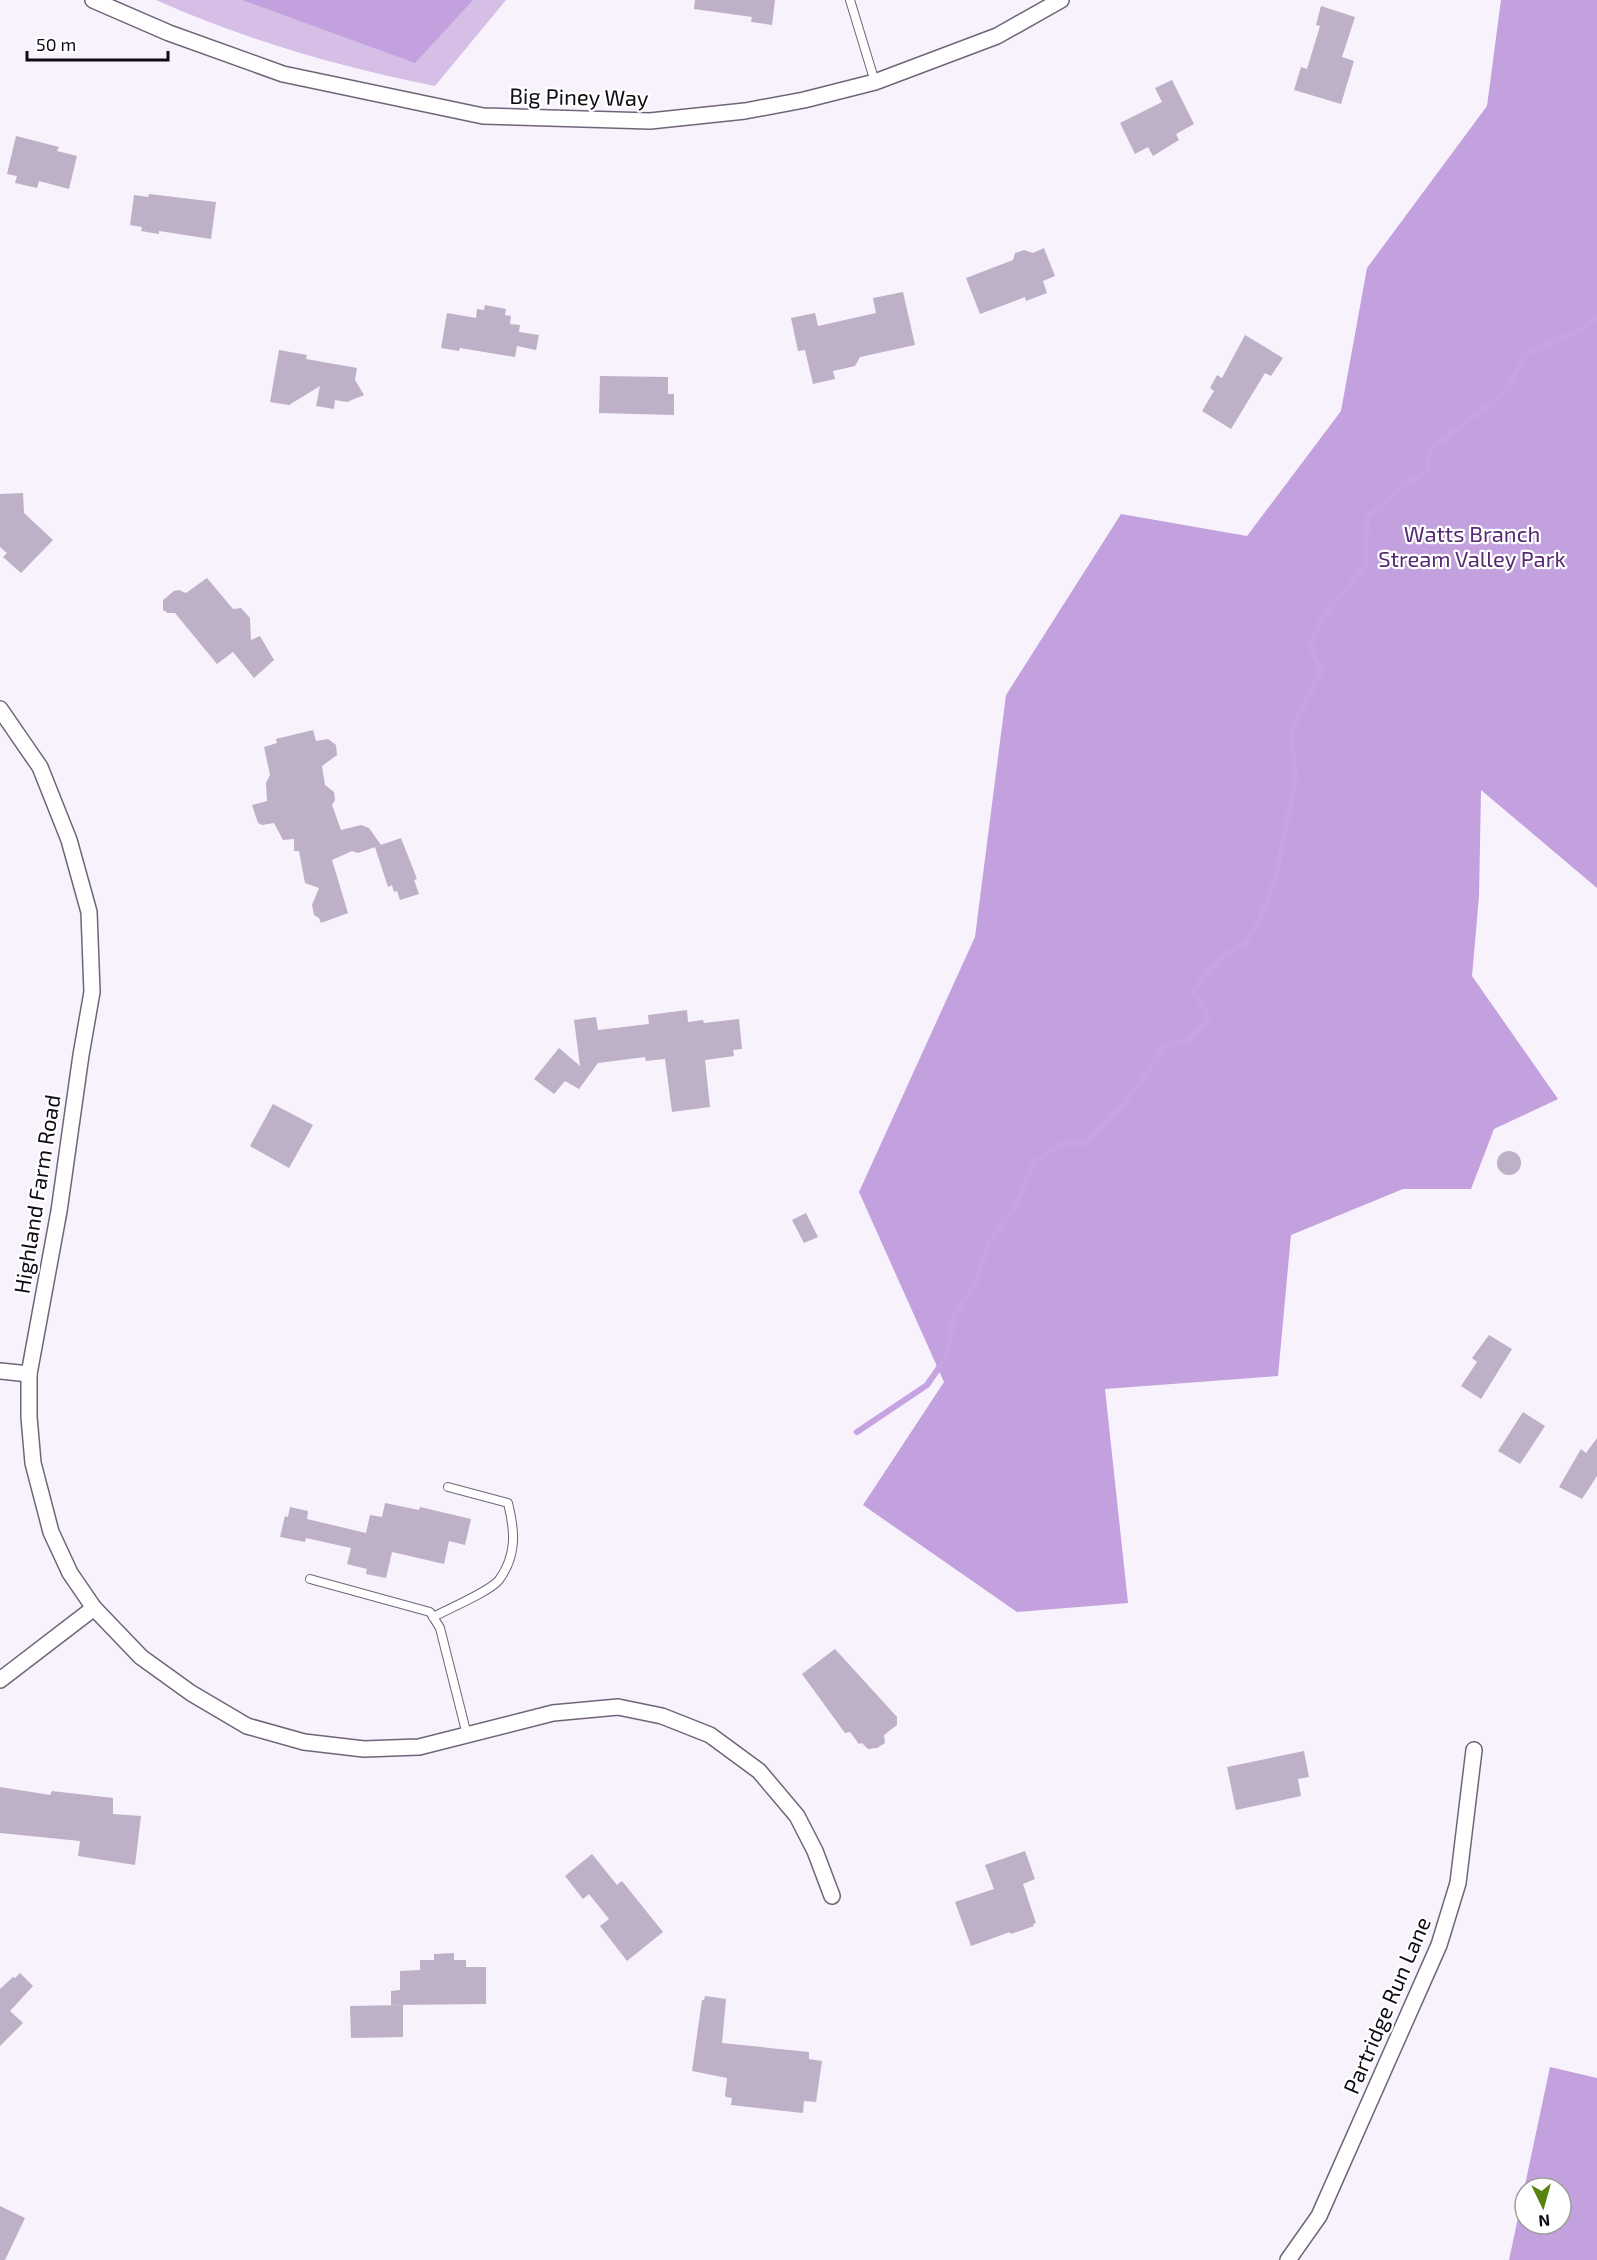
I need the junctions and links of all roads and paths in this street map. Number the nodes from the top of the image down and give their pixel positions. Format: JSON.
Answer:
{"nodes":[{"id":1,"x":93,"y":0,"type":"edge"},
{"id":2,"x":850,"y":0,"type":"edge"},
{"id":3,"x":1061,"y":0,"type":"edge"},
{"id":4,"x":875,"y":82,"type":"junction"},
{"id":5,"x":0,"y":709,"type":"edge"},
{"id":6,"x":0,"y":1371,"type":"edge"},
{"id":7,"x":29,"y":1374,"type":"junction"},
{"id":8,"x":448,"y":1487,"type":"dead end"},
{"id":9,"x":310,"y":1579,"type":"dead end"},
{"id":10,"x":94,"y":1608,"type":"junction"},
{"id":11,"x":433,"y":1617,"type":"junction"},
{"id":12,"x":0,"y":1680,"type":"edge"},
{"id":13,"x":467,"y":1734,"type":"junction"},
{"id":14,"x":1474,"y":1750,"type":"dead end"},
{"id":15,"x":832,"y":1896,"type":"dead end"},
{"id":16,"x":1288,"y":2260,"type":"edge"}],
"edges":[{"from":1,"to":4,"type":"street","name":"Big Piney Way"},
{"from":2,"to":4,"type":"lane"},
{"from":3,"to":4,"type":"street","name":"Big Piney Way"},
{"from":5,"to":7,"type":"street","name":"Highland Farm Road"},
{"from":6,"to":7,"type":"street"},
{"from":7,"to":10,"type":"street","name":"Highland Farm Road"},
{"from":8,"to":11,"type":"lane"},
{"from":9,"to":11,"type":"lane"},
{"from":10,"to":12,"type":"street"},
{"from":10,"to":13,"type":"street","name":"Highland Farm Road"},
{"from":11,"to":13,"type":"lane"},
{"from":13,"to":15,"type":"street","name":"Highland Farm Road"},
{"from":14,"to":16,"type":"street","name":"Partridge Run Lane"}]}
